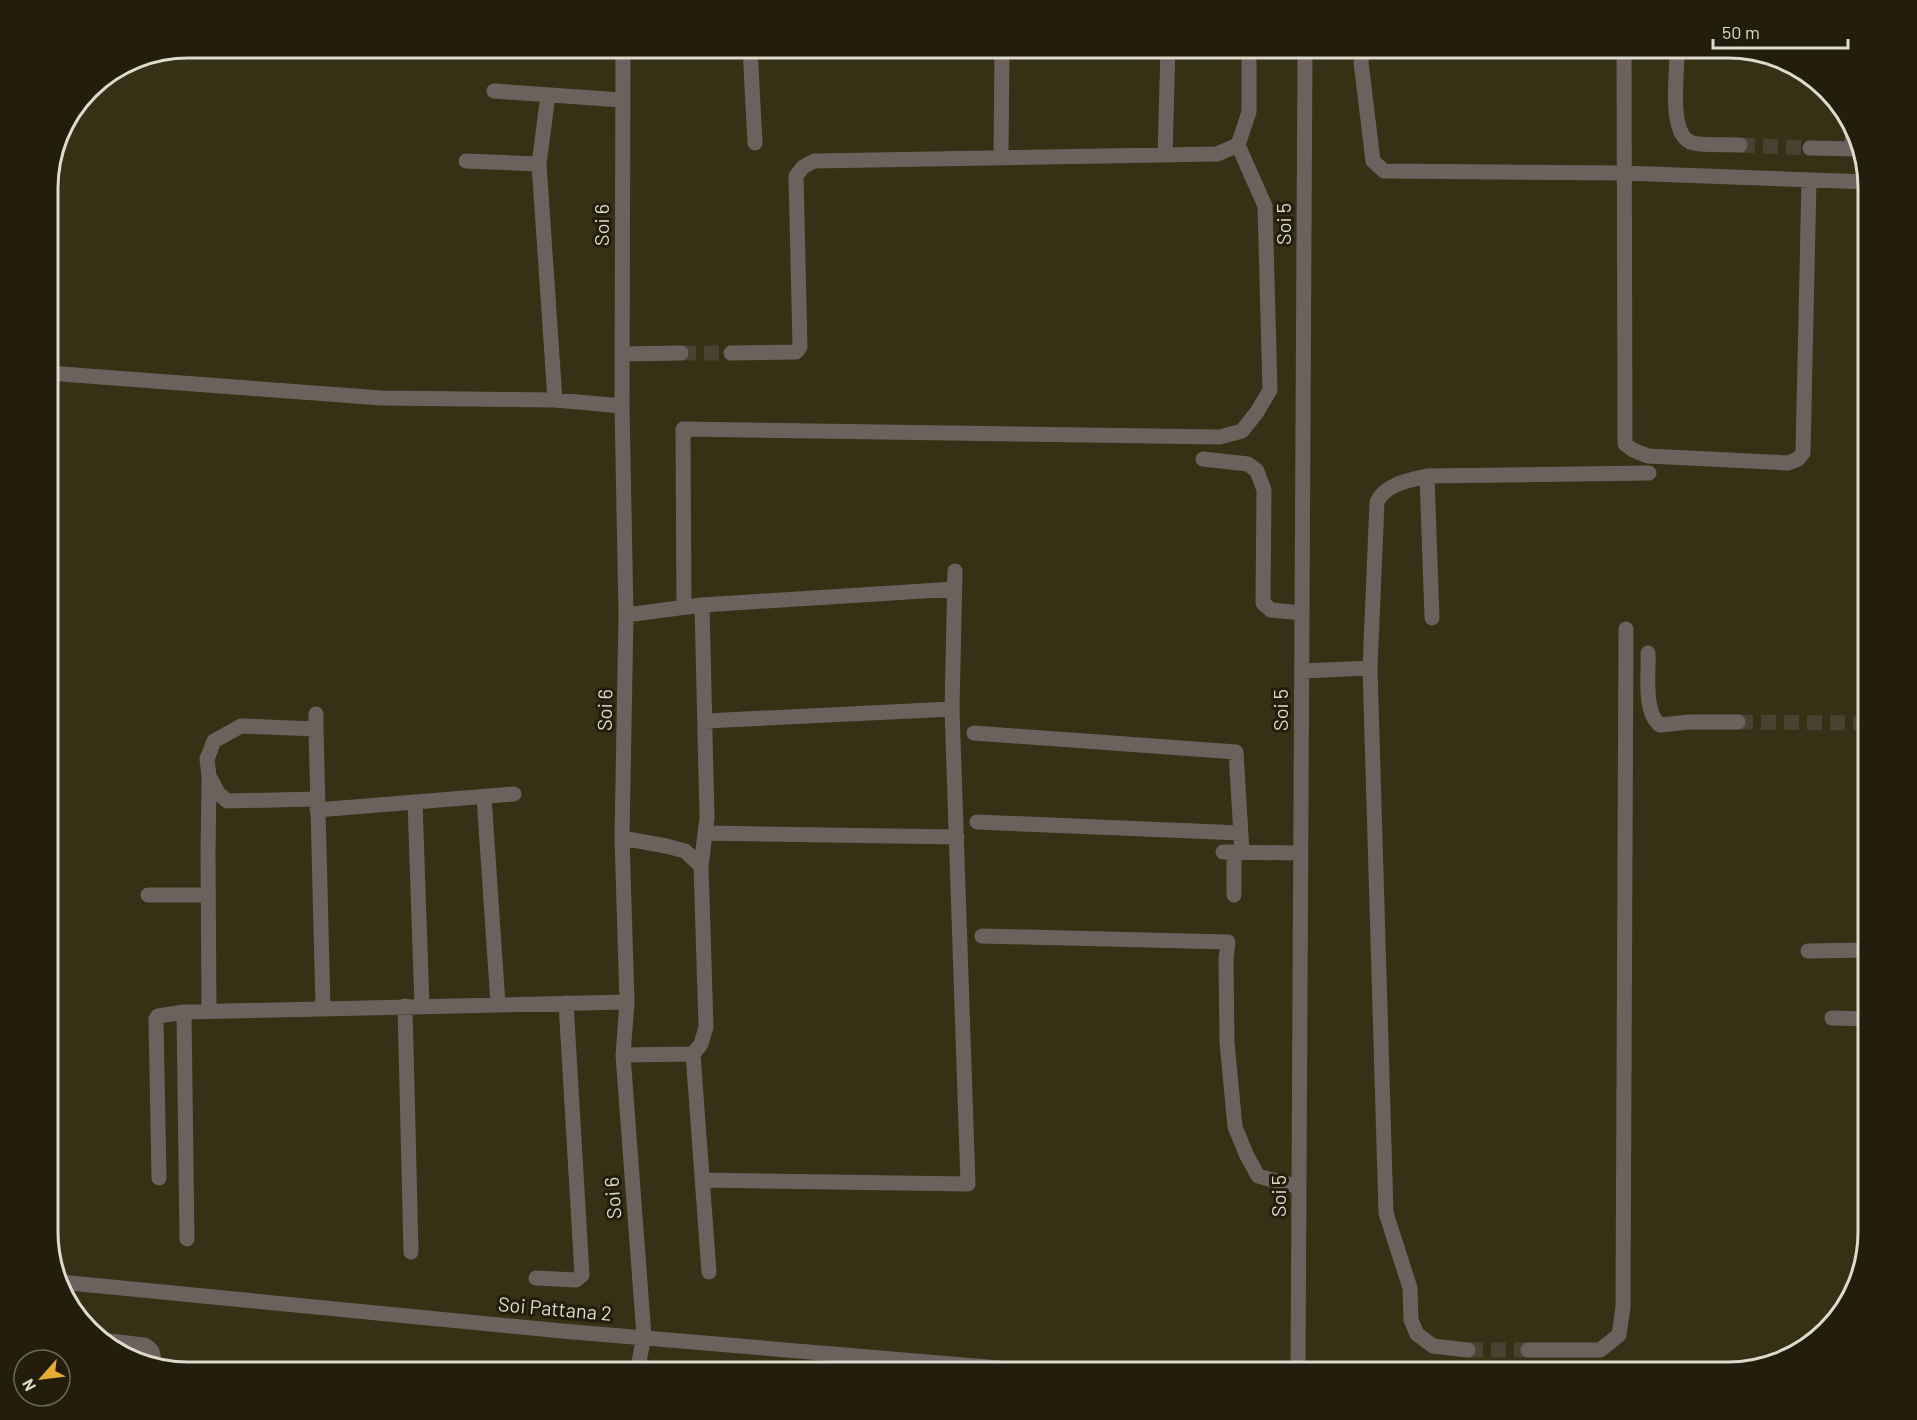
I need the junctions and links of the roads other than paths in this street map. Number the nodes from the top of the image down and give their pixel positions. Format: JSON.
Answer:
{"nodes":[{"id":1,"x":1002,"y":58,"type":"edge"},
{"id":2,"x":1168,"y":58,"type":"edge"},
{"id":3,"x":1249,"y":58,"type":"edge"},
{"id":4,"x":1305,"y":58,"type":"edge"},
{"id":5,"x":1361,"y":58,"type":"edge"},
{"id":6,"x":1624,"y":58,"type":"edge"},
{"id":7,"x":1677,"y":58,"type":"edge"},
{"id":8,"x":623,"y":59,"type":"edge"},
{"id":9,"x":751,"y":59,"type":"edge"},
{"id":10,"x":494,"y":91,"type":"dead end"},
{"id":11,"x":548,"y":95,"type":"junction"},
{"id":12,"x":621,"y":100,"type":"junction"},
{"id":13,"x":755,"y":143,"type":"dead end"},
{"id":14,"x":1238,"y":145,"type":"junction"},
{"id":15,"x":1740,"y":145,"type":"tunnel mouth"},
{"id":16,"x":1810,"y":148,"type":"tunnel mouth"},
{"id":17,"x":1852,"y":149,"type":"edge"},
{"id":18,"x":1165,"y":155,"type":"junction"},
{"id":19,"x":1001,"y":158,"type":"junction"},
{"id":20,"x":466,"y":161,"type":"dead end"},
{"id":21,"x":539,"y":164,"type":"junction"},
{"id":22,"x":1624,"y":173,"type":"junction"},
{"id":23,"x":1809,"y":180,"type":"junction"},
{"id":24,"x":1858,"y":182,"type":"edge"},
{"id":25,"x":681,"y":353,"type":"tunnel mouth"},
{"id":26,"x":731,"y":353,"type":"tunnel mouth"},
{"id":27,"x":622,"y":354,"type":"junction"},
{"id":28,"x":59,"y":374,"type":"edge"},
{"id":29,"x":555,"y":400,"type":"junction"},
{"id":30,"x":622,"y":406,"type":"junction"},
{"id":31,"x":1203,"y":459,"type":"dead end"},
{"id":32,"x":1649,"y":473,"type":"dead end"},
{"id":33,"x":1427,"y":476,"type":"junction"},
{"id":34,"x":955,"y":571,"type":"dead end"},
{"id":35,"x":954,"y":589,"type":"junction"},
{"id":36,"x":702,"y":605,"type":"junction"},
{"id":37,"x":684,"y":607,"type":"junction"},
{"id":38,"x":1302,"y":613,"type":"junction"},
{"id":39,"x":627,"y":615,"type":"junction"},
{"id":40,"x":1432,"y":618,"type":"dead end"},
{"id":41,"x":1626,"y":629,"type":"dead end"},
{"id":42,"x":1648,"y":653,"type":"dead end"},
{"id":43,"x":1370,"y":668,"type":"junction"},
{"id":44,"x":1302,"y":671,"type":"junction"},
{"id":45,"x":952,"y":709,"type":"junction"},
{"id":46,"x":705,"y":721,"type":"junction"},
{"id":47,"x":1738,"y":722,"type":"tunnel mouth"},
{"id":48,"x":974,"y":733,"type":"dead end"},
{"id":49,"x":209,"y":776,"type":"junction"},
{"id":50,"x":514,"y":794,"type":"dead end"},
{"id":51,"x":484,"y":797,"type":"junction"},
{"id":52,"x":415,"y":802,"type":"junction"},
{"id":53,"x":317,"y":804,"type":"junction"},
{"id":54,"x":977,"y":822,"type":"dead end"},
{"id":55,"x":705,"y":833,"type":"junction"},
{"id":56,"x":1241,"y":833,"type":"junction"},
{"id":57,"x":957,"y":837,"type":"junction"},
{"id":58,"x":622,"y":838,"type":"junction"},
{"id":59,"x":1233,"y":852,"type":"junction"},
{"id":60,"x":1300,"y":853,"type":"junction"},
{"id":61,"x":701,"y":866,"type":"junction"},
{"id":62,"x":148,"y":895,"type":"dead end"},
{"id":63,"x":208,"y":895,"type":"junction"},
{"id":64,"x":1234,"y":895,"type":"dead end"},
{"id":65,"x":982,"y":936,"type":"dead end"},
{"id":66,"x":1858,"y":950,"type":"edge"},
{"id":67,"x":1808,"y":951,"type":"dead end"},
{"id":68,"x":627,"y":1002,"type":"junction"},
{"id":69,"x":566,"y":1003,"type":"junction"},
{"id":70,"x":498,"y":1004,"type":"junction"},
{"id":71,"x":405,"y":1006,"type":"junction"},
{"id":72,"x":422,"y":1006,"type":"junction"},
{"id":73,"x":323,"y":1008,"type":"junction"},
{"id":74,"x":184,"y":1011,"type":"junction"},
{"id":75,"x":209,"y":1011,"type":"junction"},
{"id":76,"x":1832,"y":1018,"type":"dead end"},
{"id":77,"x":1858,"y":1019,"type":"edge"},
{"id":78,"x":693,"y":1054,"type":"junction"},
{"id":79,"x":623,"y":1055,"type":"junction"},
{"id":80,"x":159,"y":1178,"type":"dead end"},
{"id":81,"x":703,"y":1180,"type":"junction"},
{"id":82,"x":1299,"y":1187,"type":"junction"},
{"id":83,"x":187,"y":1239,"type":"dead end"},
{"id":84,"x":411,"y":1252,"type":"dead end"},
{"id":85,"x":709,"y":1272,"type":"dead end"},
{"id":86,"x":536,"y":1278,"type":"dead end"},
{"id":87,"x":69,"y":1283,"type":"edge"},
{"id":88,"x":644,"y":1336,"type":"junction"},
{"id":89,"x":121,"y":1342,"type":"edge"},
{"id":90,"x":1468,"y":1350,"type":"tunnel mouth"},
{"id":91,"x":1528,"y":1350,"type":"tunnel mouth"},
{"id":92,"x":153,"y":1357,"type":"edge"},
{"id":93,"x":639,"y":1362,"type":"edge"},
{"id":94,"x":935,"y":1362,"type":"edge"},
{"id":95,"x":1298,"y":1362,"type":"edge"}],
"edges":[{"from":1,"to":19,"type":"street"},
{"from":2,"to":18,"type":"street"},
{"from":3,"to":14,"type":"street"},
{"from":4,"to":38,"type":"street","name":"Soi 5"},
{"from":5,"to":22,"type":"street"},
{"from":6,"to":22,"type":"street"},
{"from":7,"to":15,"type":"street"},
{"from":8,"to":12,"type":"street","name":"Soi 6"},
{"from":9,"to":13,"type":"street"},
{"from":10,"to":11,"type":"street"},
{"from":11,"to":12,"type":"street"},
{"from":11,"to":21,"type":"street"},
{"from":12,"to":27,"type":"street","name":"Soi 6"},
{"from":14,"to":18,"type":"street"},
{"from":14,"to":37,"type":"street"},
{"from":16,"to":17,"type":"street"},
{"from":18,"to":19,"type":"street"},
{"from":19,"to":26,"type":"street"},
{"from":20,"to":21,"type":"street"},
{"from":21,"to":29,"type":"street"},
{"from":22,"to":23,"type":"street"},
{"from":22,"to":23,"type":"street"},
{"from":23,"to":24,"type":"street"},
{"from":25,"to":27,"type":"street"},
{"from":27,"to":30,"type":"street","name":"Soi 6"},
{"from":28,"to":29,"type":"street"},
{"from":29,"to":30,"type":"street"},
{"from":30,"to":39,"type":"street","name":"Soi 6"},
{"from":31,"to":38,"type":"street"},
{"from":32,"to":33,"type":"street"},
{"from":33,"to":40,"type":"street"},
{"from":33,"to":43,"type":"street"},
{"from":34,"to":35,"type":"street"},
{"from":35,"to":36,"type":"street"},
{"from":35,"to":45,"type":"street"},
{"from":36,"to":37,"type":"street"},
{"from":36,"to":46,"type":"street"},
{"from":37,"to":39,"type":"street"},
{"from":38,"to":44,"type":"street","name":"Soi 5"},
{"from":39,"to":58,"type":"street","name":"Soi 6"},
{"from":41,"to":91,"type":"street"},
{"from":42,"to":47,"type":"street"},
{"from":43,"to":44,"type":"street"},
{"from":43,"to":90,"type":"street"},
{"from":44,"to":60,"type":"street","name":"Soi 5"},
{"from":45,"to":46,"type":"street"},
{"from":45,"to":57,"type":"street"},
{"from":46,"to":55,"type":"street"},
{"from":48,"to":56,"type":"street"},
{"from":49,"to":53,"type":"street"},
{"from":49,"to":53,"type":"street"},
{"from":49,"to":63,"type":"street"},
{"from":50,"to":51,"type":"street"},
{"from":51,"to":52,"type":"street"},
{"from":51,"to":70,"type":"street"},
{"from":52,"to":53,"type":"street"},
{"from":52,"to":72,"type":"street"},
{"from":53,"to":73,"type":"street"},
{"from":54,"to":56,"type":"street"},
{"from":55,"to":57,"type":"street"},
{"from":55,"to":61,"type":"street"},
{"from":56,"to":59,"type":"street"},
{"from":57,"to":81,"type":"street"},
{"from":58,"to":61,"type":"street"},
{"from":58,"to":68,"type":"street","name":"Soi 6"},
{"from":59,"to":60,"type":"street"},
{"from":59,"to":64,"type":"street"},
{"from":60,"to":82,"type":"street","name":"Soi 5"},
{"from":61,"to":78,"type":"street"},
{"from":62,"to":63,"type":"street"},
{"from":63,"to":75,"type":"street"},
{"from":65,"to":82,"type":"street"},
{"from":66,"to":67,"type":"street"},
{"from":68,"to":69,"type":"street"},
{"from":68,"to":79,"type":"street","name":"Soi 6"},
{"from":69,"to":70,"type":"street"},
{"from":69,"to":86,"type":"street"},
{"from":70,"to":72,"type":"street"},
{"from":71,"to":72,"type":"street"},
{"from":71,"to":73,"type":"street"},
{"from":71,"to":84,"type":"street"},
{"from":73,"to":75,"type":"street"},
{"from":74,"to":75,"type":"street"},
{"from":74,"to":80,"type":"street"},
{"from":74,"to":83,"type":"street"},
{"from":76,"to":77,"type":"street"},
{"from":78,"to":79,"type":"street"},
{"from":78,"to":81,"type":"street"},
{"from":79,"to":88,"type":"street","name":"Soi 6"},
{"from":81,"to":85,"type":"street"},
{"from":82,"to":95,"type":"street","name":"Soi 5"},
{"from":87,"to":88,"type":"street","name":"Soi Pattana 2"},
{"from":88,"to":93,"type":"street","name":"Soi 6"},
{"from":88,"to":94,"type":"street","name":"Soi Pattana 2"},
{"from":89,"to":92,"type":"street"}]}
